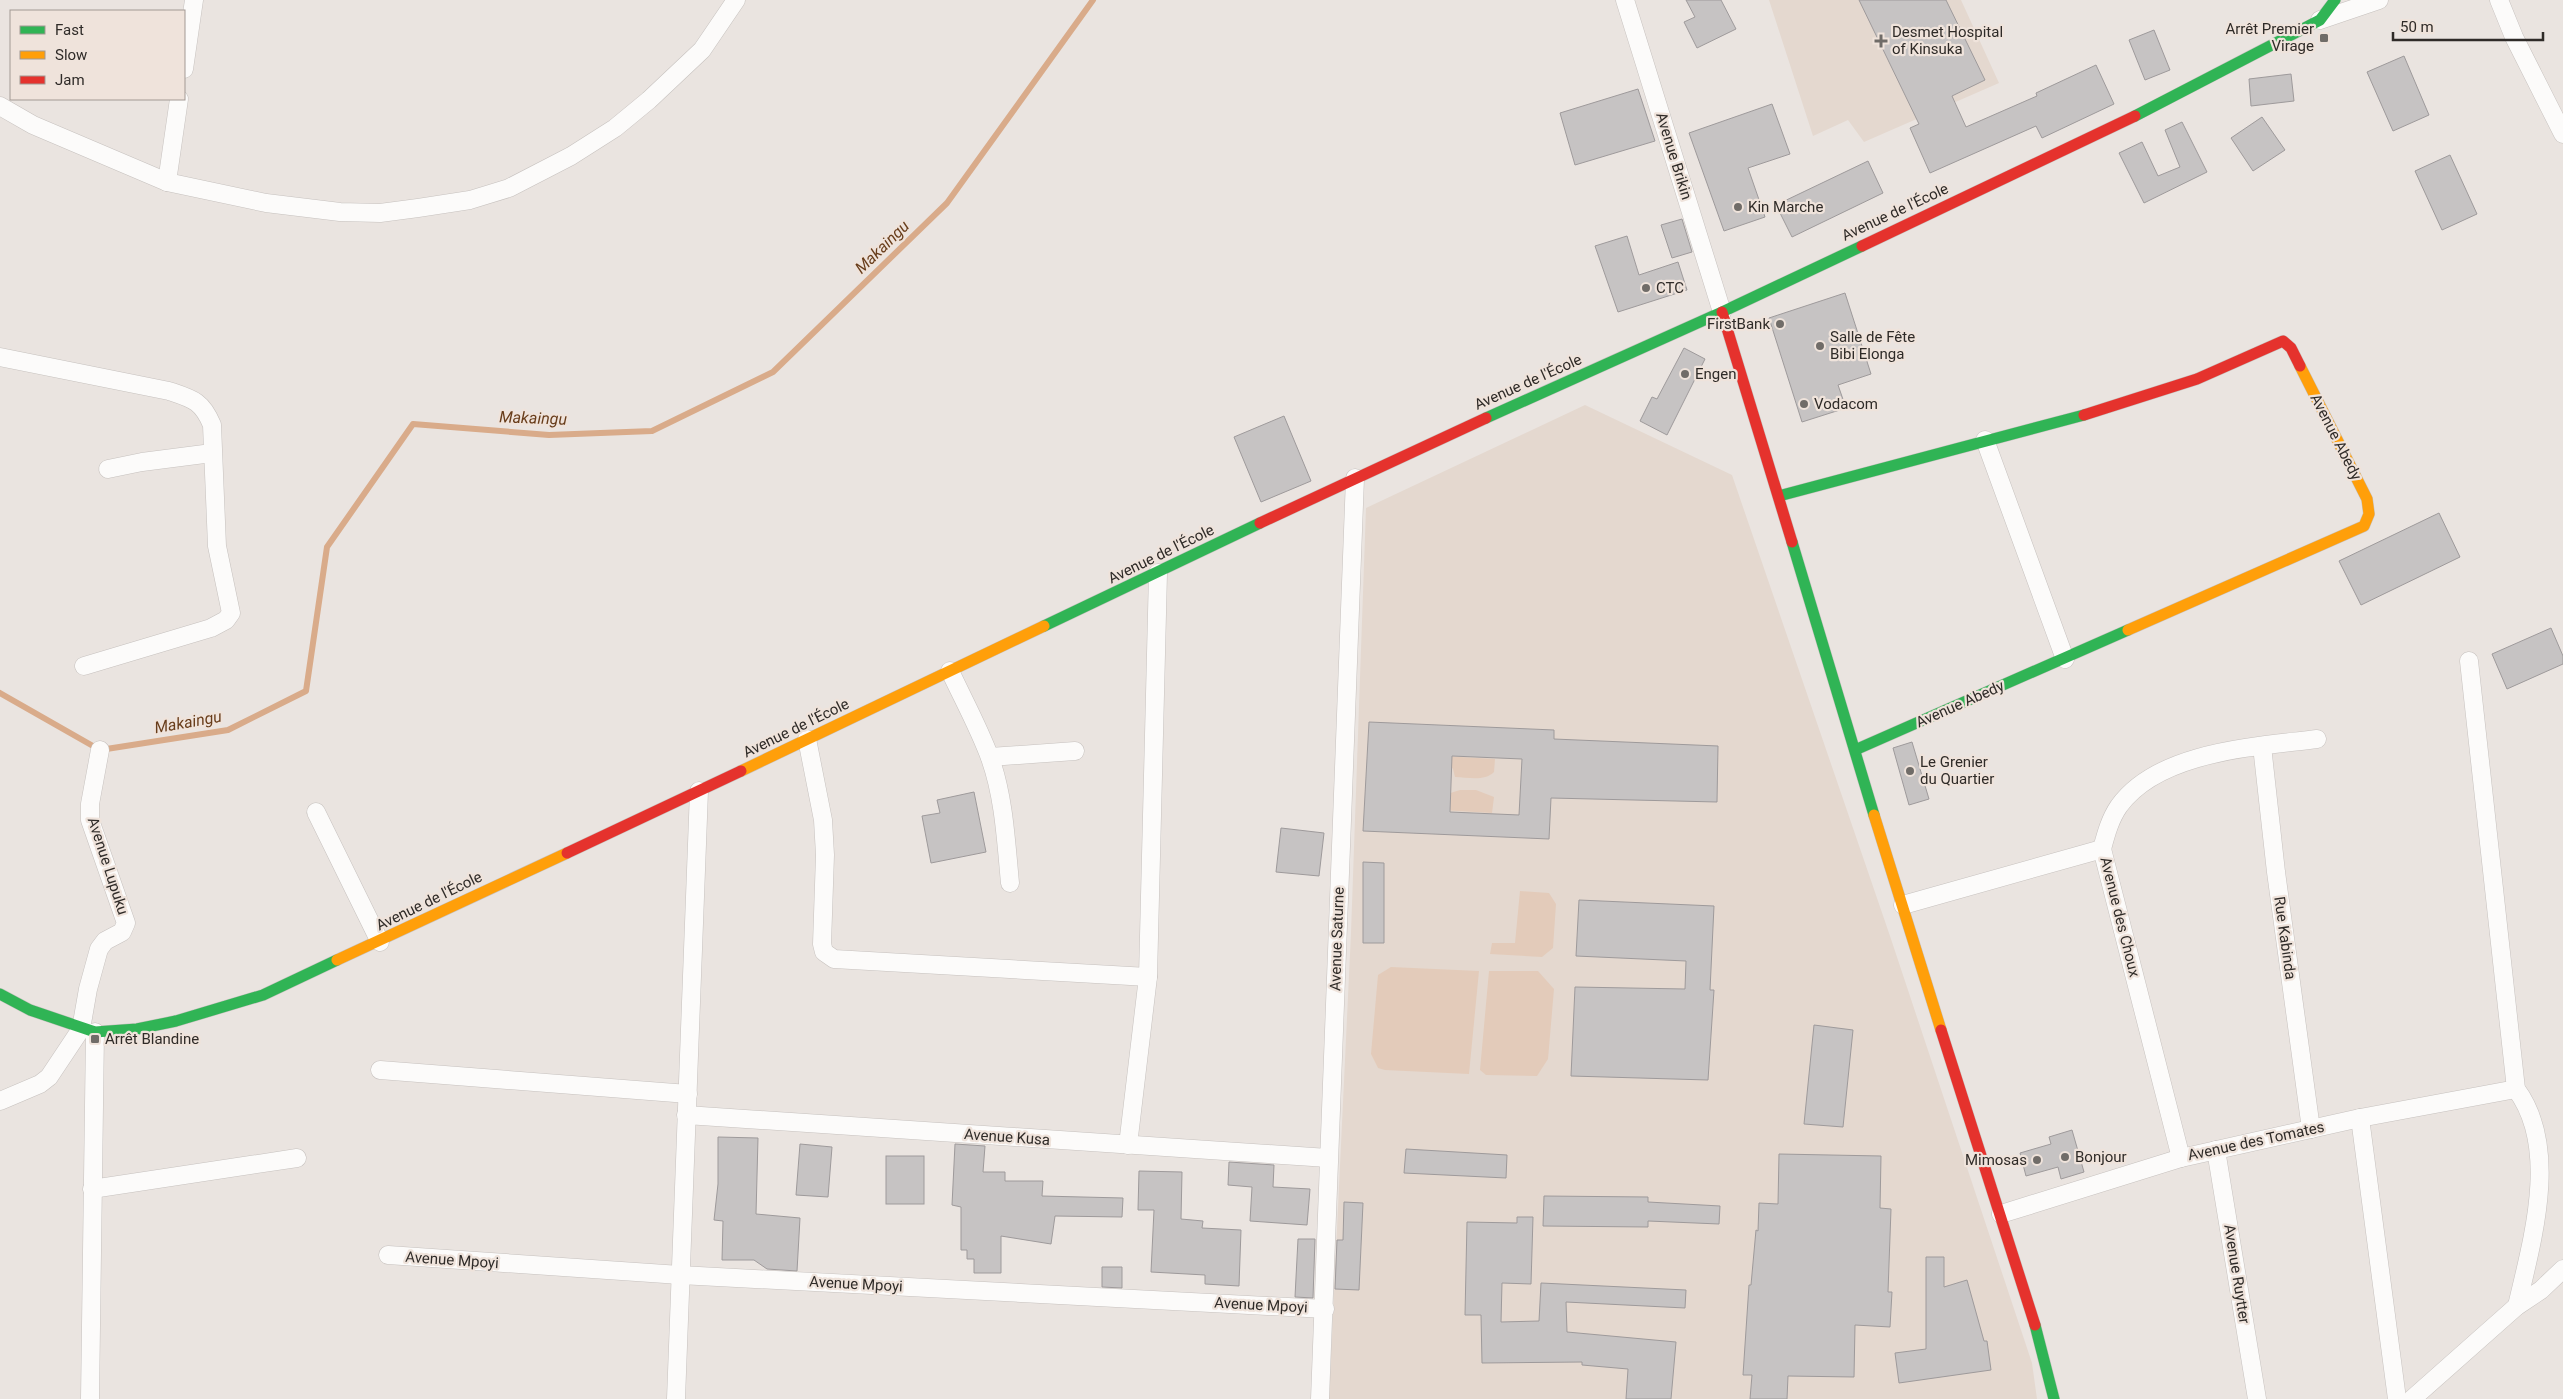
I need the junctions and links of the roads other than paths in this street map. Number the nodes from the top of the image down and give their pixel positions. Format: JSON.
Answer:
{"nodes":[{"id":1,"x":194,"y":0,"type":"edge"},
{"id":2,"x":736,"y":0,"type":"edge"},
{"id":3,"x":1626,"y":0,"type":"edge"},
{"id":4,"x":2335,"y":0,"type":"edge"},
{"id":5,"x":2379,"y":0,"type":"edge"},
{"id":6,"x":2499,"y":0,"type":"edge"},
{"id":7,"x":2320,"y":20,"type":"junction"},
{"id":8,"x":185,"y":62,"type":"edge"},
{"id":9,"x":179,"y":100,"type":"edge"},
{"id":10,"x":0,"y":106,"type":"edge"},
{"id":11,"x":2563,"y":134,"type":"edge"},
{"id":12,"x":167,"y":182,"type":"junction"},
{"id":13,"x":1722,"y":312,"type":"junction"},
{"id":14,"x":0,"y":357,"type":"edge"},
{"id":15,"x":1985,"y":440,"type":"junction"},
{"id":16,"x":212,"y":453,"type":"junction"},
{"id":17,"x":108,"y":469,"type":"dead end"},
{"id":18,"x":1355,"y":478,"type":"junction"},
{"id":19,"x":1778,"y":496,"type":"junction"},
{"id":20,"x":1158,"y":573,"type":"junction"},
{"id":21,"x":2064,"y":659,"type":"junction"},
{"id":22,"x":2469,"y":662,"type":"dead end"},
{"id":23,"x":84,"y":666,"type":"dead end"},
{"id":24,"x":950,"y":671,"type":"junction"},
{"id":25,"x":807,"y":739,"type":"junction"},
{"id":26,"x":2317,"y":739,"type":"dead end"},
{"id":27,"x":2262,"y":746,"type":"junction"},
{"id":28,"x":100,"y":750,"type":"dead end"},
{"id":29,"x":1856,"y":750,"type":"junction"},
{"id":30,"x":1075,"y":751,"type":"dead end"},
{"id":31,"x":990,"y":757,"type":"junction"},
{"id":32,"x":699,"y":791,"type":"junction"},
{"id":33,"x":316,"y":812,"type":"dead end"},
{"id":34,"x":2102,"y":848,"type":"junction"},
{"id":35,"x":1010,"y":883,"type":"dead end"},
{"id":36,"x":1902,"y":905,"type":"junction"},
{"id":37,"x":380,"y":942,"type":"junction"},
{"id":38,"x":1148,"y":977,"type":"junction"},
{"id":39,"x":0,"y":994,"type":"edge"},
{"id":40,"x":88,"y":1030,"type":"junction"},
{"id":41,"x":380,"y":1070,"type":"dead end"},
{"id":42,"x":2516,"y":1089,"type":"junction"},
{"id":43,"x":688,"y":1094,"type":"junction"},
{"id":44,"x":0,"y":1102,"type":"edge"},
{"id":45,"x":686,"y":1115,"type":"junction"},
{"id":46,"x":2360,"y":1118,"type":"junction"},
{"id":47,"x":2311,"y":1129,"type":"junction"},
{"id":48,"x":1128,"y":1145,"type":"junction"},
{"id":49,"x":2216,"y":1150,"type":"junction"},
{"id":50,"x":297,"y":1158,"type":"dead end"},
{"id":51,"x":1328,"y":1158,"type":"junction"},
{"id":52,"x":2181,"y":1158,"type":"junction"},
{"id":53,"x":92,"y":1189,"type":"junction"},
{"id":54,"x":2001,"y":1214,"type":"junction"},
{"id":55,"x":388,"y":1255,"type":"dead end"},
{"id":56,"x":2563,"y":1269,"type":"edge"},
{"id":57,"x":680,"y":1275,"type":"junction"},
{"id":58,"x":2517,"y":1306,"type":"junction"},
{"id":59,"x":1325,"y":1309,"type":"junction"},
{"id":60,"x":90,"y":1399,"type":"edge"},
{"id":61,"x":676,"y":1399,"type":"edge"},
{"id":62,"x":1320,"y":1399,"type":"edge"},
{"id":63,"x":2054,"y":1399,"type":"edge"},
{"id":64,"x":2257,"y":1399,"type":"edge"},
{"id":65,"x":2396,"y":1399,"type":"edge"},
{"id":66,"x":2412,"y":1399,"type":"edge"}],
"edges":[{"from":1,"to":8,"type":"street"},
{"from":2,"to":12,"type":"street"},
{"from":3,"to":13,"type":"street","name":"Avenue Brikin"},
{"from":4,"to":7,"type":"main road"},
{"from":5,"to":7,"type":"street"},
{"from":6,"to":11,"type":"street"},
{"from":7,"to":13,"type":"main road","name":"Avenue de l'École"},
{"from":9,"to":12,"type":"street"},
{"from":10,"to":12,"type":"street"},
{"from":13,"to":18,"type":"main road","name":"Avenue de l'École"},
{"from":13,"to":19,"type":"main road"},
{"from":14,"to":16,"type":"street"},
{"from":15,"to":19,"type":"main road","name":"Avenue Abedy"},
{"from":15,"to":21,"type":"street"},
{"from":15,"to":21,"type":"main road","name":"Avenue Abedy"},
{"from":16,"to":17,"type":"street"},
{"from":16,"to":23,"type":"street"},
{"from":18,"to":20,"type":"main road","name":"Avenue de l'École"},
{"from":18,"to":51,"type":"street","name":"Avenue Saturne"},
{"from":19,"to":29,"type":"main road"},
{"from":20,"to":24,"type":"main road","name":"Avenue de l'École"},
{"from":20,"to":38,"type":"street"},
{"from":21,"to":29,"type":"main road","name":"Avenue Abedy"},
{"from":22,"to":42,"type":"street"},
{"from":24,"to":25,"type":"main road","name":"Avenue de l'École"},
{"from":24,"to":31,"type":"street"},
{"from":25,"to":32,"type":"main road","name":"Avenue de l'École"},
{"from":25,"to":38,"type":"street"},
{"from":26,"to":27,"type":"street"},
{"from":27,"to":34,"type":"street"},
{"from":27,"to":47,"type":"street","name":"Rue Kabinda"},
{"from":28,"to":40,"type":"street","name":"Avenue Lupuku"},
{"from":29,"to":36,"type":"main road"},
{"from":30,"to":31,"type":"street"},
{"from":31,"to":35,"type":"street"},
{"from":32,"to":37,"type":"main road","name":"Avenue de l'École"},
{"from":32,"to":43,"type":"street"},
{"from":33,"to":37,"type":"street"},
{"from":34,"to":36,"type":"street","name":"Avenue des Choux"},
{"from":34,"to":52,"type":"street","name":"Avenue des Choux"},
{"from":36,"to":54,"type":"main road"},
{"from":37,"to":40,"type":"main road","name":"Avenue de l'École"},
{"from":38,"to":48,"type":"street"},
{"from":39,"to":40,"type":"main road","name":"Avenue de l'École"},
{"from":40,"to":44,"type":"street"},
{"from":40,"to":53,"type":"street"},
{"from":41,"to":43,"type":"street"},
{"from":42,"to":46,"type":"street","name":"Avenue des Tomates"},
{"from":42,"to":58,"type":"street"},
{"from":43,"to":45,"type":"street"},
{"from":45,"to":48,"type":"street","name":"Avenue Kusa"},
{"from":45,"to":57,"type":"street"},
{"from":46,"to":47,"type":"street","name":"Avenue des Tomates"},
{"from":46,"to":65,"type":"street"},
{"from":47,"to":49,"type":"street","name":"Avenue des Tomates"},
{"from":48,"to":51,"type":"street","name":"Avenue Kusa"},
{"from":49,"to":52,"type":"street","name":"Avenue des Tomates"},
{"from":49,"to":64,"type":"street","name":"Avenue Ruytter"},
{"from":50,"to":53,"type":"street"},
{"from":51,"to":59,"type":"street","name":"Avenue Saturne"},
{"from":52,"to":54,"type":"street","name":"Avenue des Tomates"},
{"from":53,"to":60,"type":"street"},
{"from":54,"to":63,"type":"main road"},
{"from":55,"to":57,"type":"street","name":"Avenue Mpoyi"},
{"from":56,"to":58,"type":"street"},
{"from":57,"to":59,"type":"street","name":"Avenue Mpoyi"},
{"from":57,"to":61,"type":"street"},
{"from":58,"to":66,"type":"street"},
{"from":59,"to":62,"type":"street","name":"Avenue Saturne"}]}
